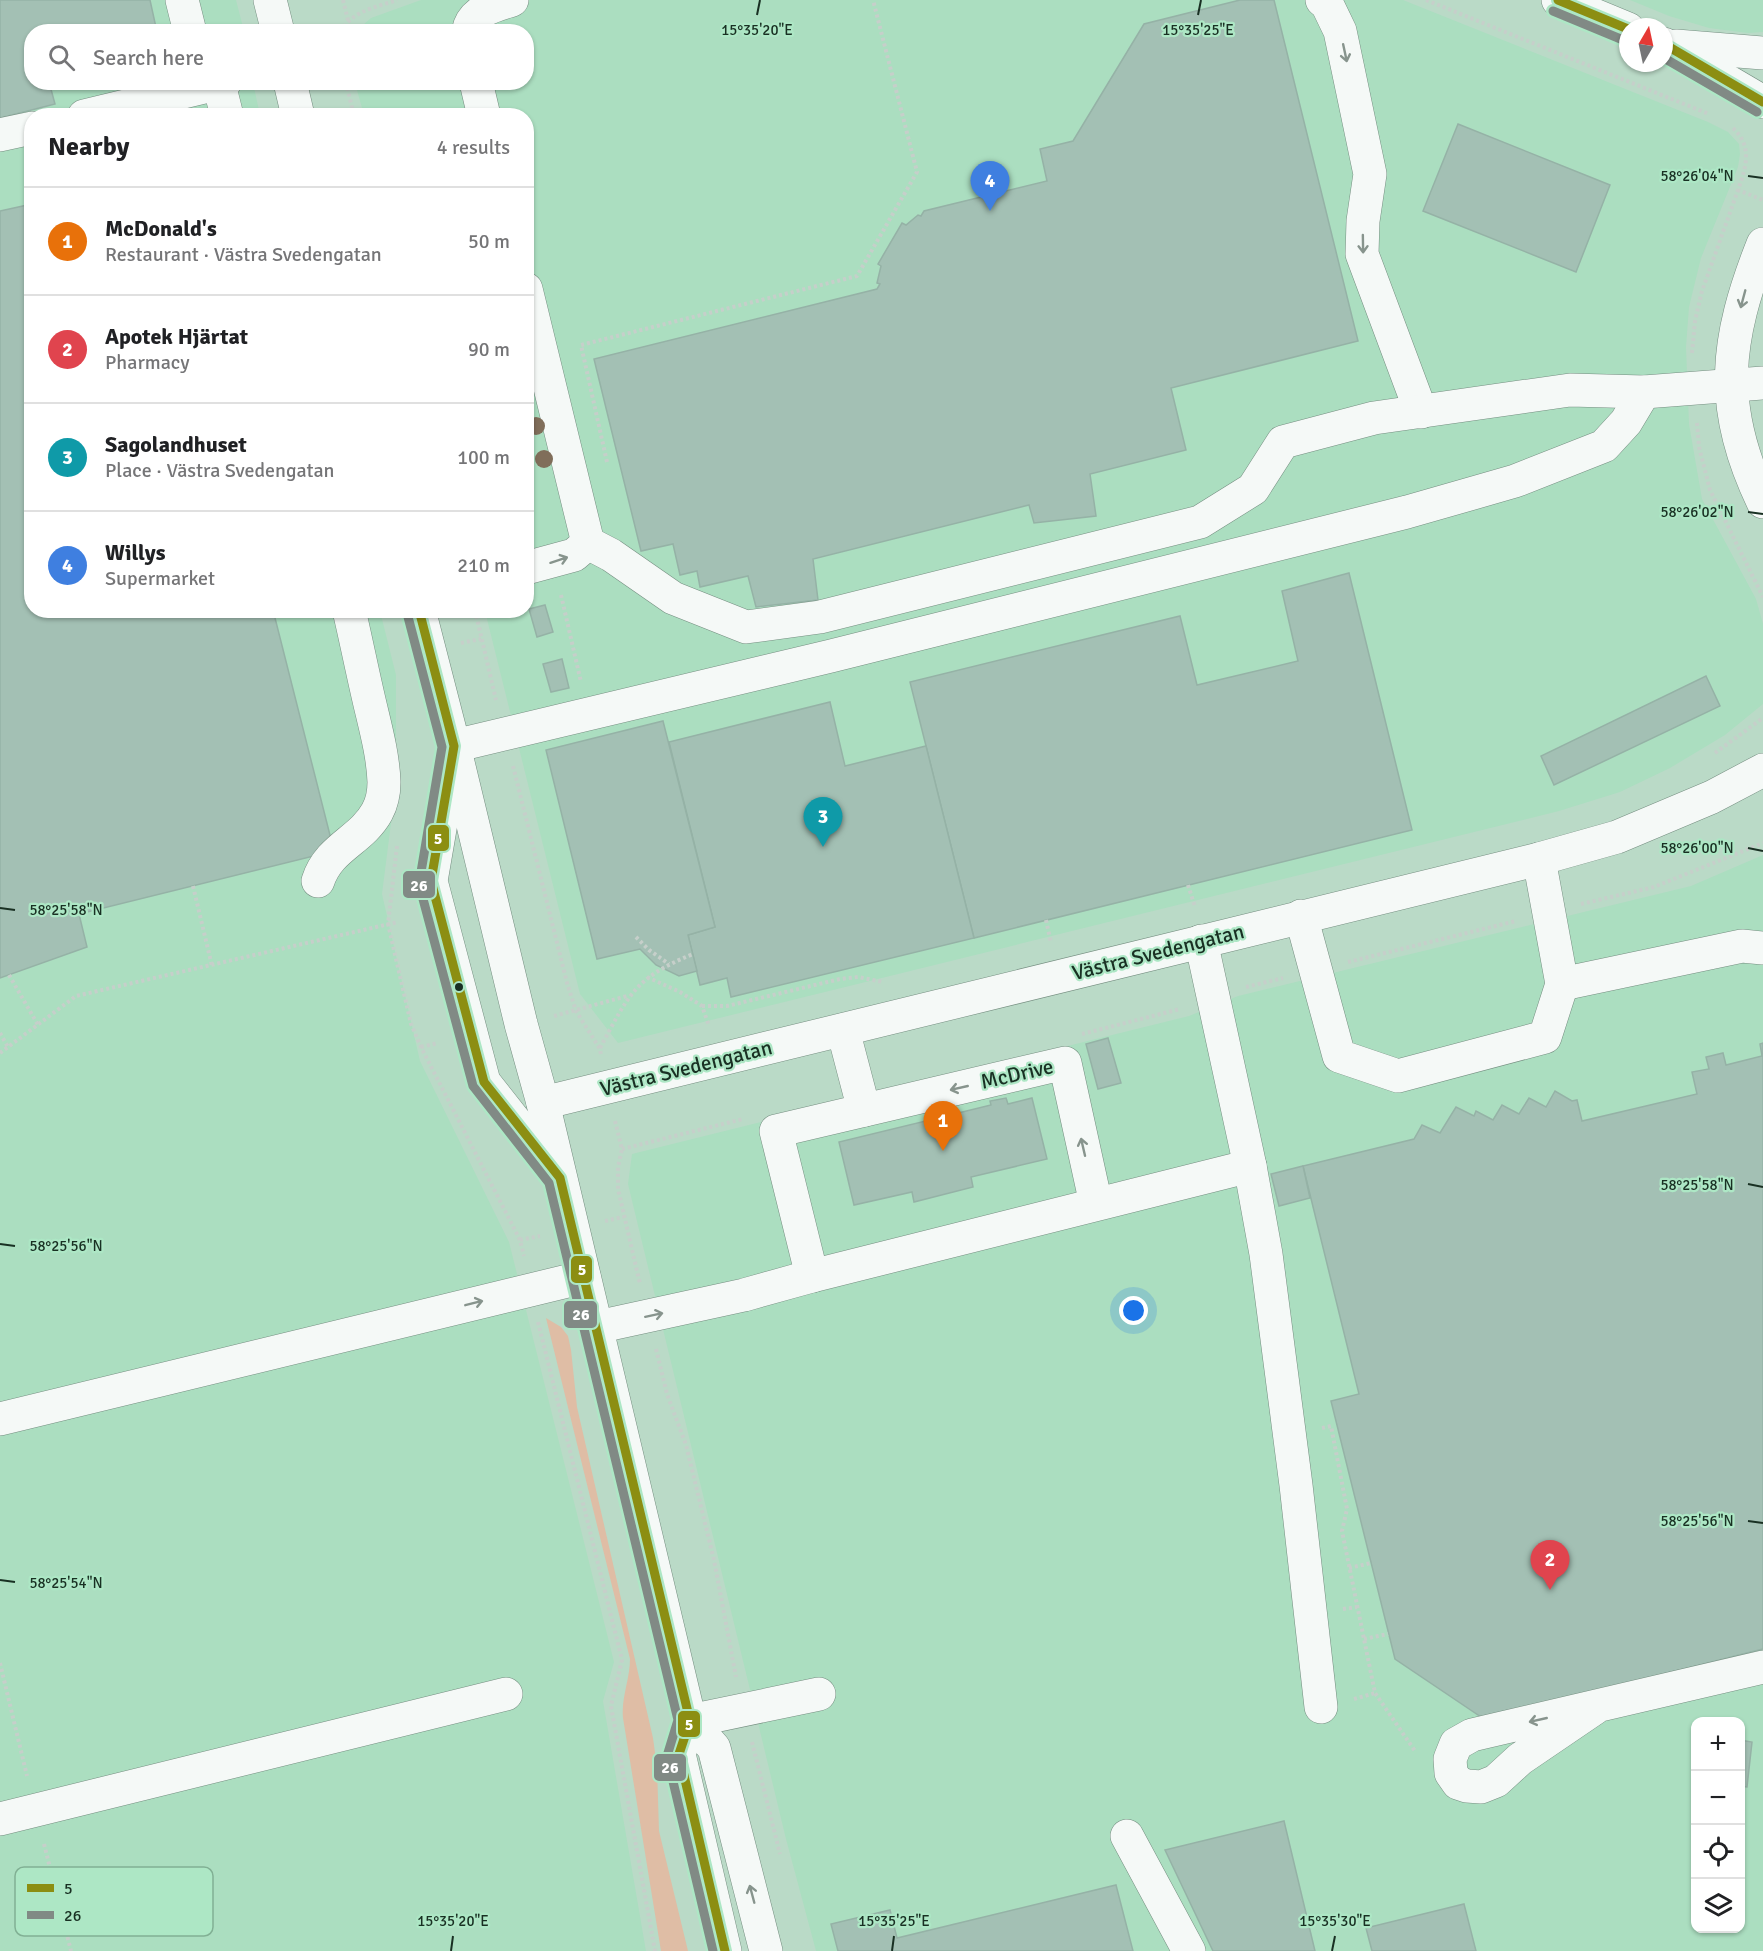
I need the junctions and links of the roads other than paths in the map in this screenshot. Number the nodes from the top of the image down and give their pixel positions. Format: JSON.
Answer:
{"nodes":[{"id":1,"x":182,"y":0,"type":"edge"},
{"id":2,"x":270,"y":0,"type":"edge"},
{"id":3,"x":512,"y":0,"type":"edge"},
{"id":4,"x":1322,"y":0,"type":"edge"},
{"id":5,"x":1558,"y":0,"type":"edge"},
{"id":6,"x":188,"y":24,"type":"edge"},
{"id":7,"x":276,"y":24,"type":"edge"},
{"id":8,"x":469,"y":24,"type":"edge"},
{"id":9,"x":1619,"y":25,"type":"edge"},
{"id":10,"x":1673,"y":45,"type":"edge"},
{"id":11,"x":1673,"y":49,"type":"edge"},
{"id":12,"x":1763,"y":53,"type":"edge"},
{"id":13,"x":188,"y":90,"type":"edge"},
{"id":14,"x":215,"y":90,"type":"edge"},
{"id":15,"x":292,"y":90,"type":"edge"},
{"id":16,"x":479,"y":90,"type":"edge"},
{"id":17,"x":1763,"y":102,"type":"edge"},
{"id":18,"x":116,"y":108,"type":"edge"},
{"id":19,"x":223,"y":108,"type":"edge"},
{"id":20,"x":296,"y":108,"type":"edge"},
{"id":21,"x":482,"y":108,"type":"edge"},
{"id":22,"x":24,"y":130,"type":"edge"},
{"id":23,"x":0,"y":135,"type":"edge"},
{"id":24,"x":1763,"y":244,"type":"edge"},
{"id":25,"x":534,"y":322,"type":"edge"},
{"id":26,"x":1747,"y":384,"type":"edge"},
{"id":27,"x":1644,"y":392,"type":"junction"},
{"id":28,"x":1421,"y":412,"type":"junction"},
{"id":29,"x":1763,"y":502,"type":"edge"},
{"id":30,"x":588,"y":543,"type":"junction"},
{"id":31,"x":534,"y":566,"type":"edge"},
{"id":32,"x":819,"y":617,"type":"junction"},
{"id":33,"x":350,"y":618,"type":"edge"},
{"id":34,"x":421,"y":618,"type":"edge"},
{"id":35,"x":831,"y":657,"type":"junction"},
{"id":36,"x":454,"y":746,"type":"junction"},
{"id":37,"x":1763,"y":770,"type":"edge"},
{"id":38,"x":1539,"y":859,"type":"junction"},
{"id":39,"x":318,"y":881,"type":"dead end"},
{"id":40,"x":1301,"y":916,"type":"junction"},
{"id":41,"x":1198,"y":926,"type":"junction"},
{"id":42,"x":1763,"y":948,"type":"edge"},
{"id":43,"x":1562,"y":984,"type":"junction"},
{"id":44,"x":843,"y":1030,"type":"junction"},
{"id":45,"x":543,"y":1103,"type":"junction"},
{"id":46,"x":864,"y":1110,"type":"junction"},
{"id":47,"x":1250,"y":1166,"type":"junction"},
{"id":48,"x":560,"y":1178,"type":"junction"},
{"id":49,"x":1096,"y":1204,"type":"junction"},
{"id":50,"x":584,"y":1276,"type":"junction"},
{"id":51,"x":812,"y":1276,"type":"junction"},
{"id":52,"x":597,"y":1327,"type":"junction"},
{"id":53,"x":0,"y":1419,"type":"edge"},
{"id":54,"x":1763,"y":1667,"type":"edge"},
{"id":55,"x":506,"y":1694,"type":"dead end"},
{"id":56,"x":819,"y":1694,"type":"dead end"},
{"id":57,"x":1321,"y":1707,"type":"dead end"},
{"id":58,"x":1595,"y":1708,"type":"dead end"},
{"id":59,"x":690,"y":1721,"type":"junction"},
{"id":60,"x":0,"y":1819,"type":"edge"},
{"id":61,"x":1127,"y":1836,"type":"dead end"},
{"id":62,"x":725,"y":1951,"type":"edge"},
{"id":63,"x":766,"y":1951,"type":"edge"},
{"id":64,"x":1189,"y":1951,"type":"edge"}],
"edges":[{"from":1,"to":6,"type":"street"},
{"from":2,"to":7,"type":"street"},
{"from":3,"to":8,"type":"street"},
{"from":4,"to":28,"type":"street","one_way":true},
{"from":5,"to":9,"type":"street"},
{"from":10,"to":12,"type":"street"},
{"from":11,"to":17,"type":"street"},
{"from":13,"to":18,"type":"street"},
{"from":14,"to":19,"type":"street"},
{"from":15,"to":20,"type":"street"},
{"from":16,"to":21,"type":"street"},
{"from":22,"to":23,"type":"street"},
{"from":24,"to":26,"type":"street","one_way":true},
{"from":25,"to":30,"type":"street"},
{"from":26,"to":27,"type":"street"},
{"from":26,"to":29,"type":"street"},
{"from":27,"to":28,"type":"street"},
{"from":27,"to":35,"type":"street"},
{"from":28,"to":32,"type":"street"},
{"from":31,"to":30,"type":"street","one_way":true},
{"from":30,"to":32,"type":"street"},
{"from":32,"to":35,"type":"street"},
{"from":33,"to":39,"type":"street"},
{"from":34,"to":36,"type":"street"},
{"from":35,"to":36,"type":"street"},
{"from":36,"to":45,"type":"street"},
{"from":36,"to":48,"type":"street"},
{"from":37,"to":38,"type":"street","name":"Västra Svedengatan"},
{"from":38,"to":40,"type":"street","name":"Västra Svedengatan"},
{"from":38,"to":43,"type":"street"},
{"from":40,"to":41,"type":"street","name":"Västra Svedengatan"},
{"from":40,"to":43,"type":"street"},
{"from":41,"to":44,"type":"street","name":"Västra Svedengatan"},
{"from":41,"to":47,"type":"street"},
{"from":42,"to":43,"type":"street"},
{"from":44,"to":45,"type":"street","name":"Västra Svedengatan"},
{"from":44,"to":46,"type":"street"},
{"from":45,"to":48,"type":"street"},
{"from":49,"to":46,"type":"street","name":"McDrive","one_way":true},
{"from":46,"to":51,"type":"street"},
{"from":47,"to":49,"type":"street"},
{"from":47,"to":57,"type":"street"},
{"from":48,"to":50,"type":"street"},
{"from":49,"to":51,"type":"street"},
{"from":50,"to":52,"type":"street"},
{"from":53,"to":50,"type":"street","one_way":true},
{"from":52,"to":51,"type":"street","one_way":true},
{"from":52,"to":59,"type":"street"},
{"from":54,"to":58,"type":"street"},
{"from":55,"to":60,"type":"street"},
{"from":56,"to":59,"type":"street"},
{"from":59,"to":62,"type":"street"},
{"from":63,"to":59,"type":"street","one_way":true},
{"from":61,"to":64,"type":"street"}]}
